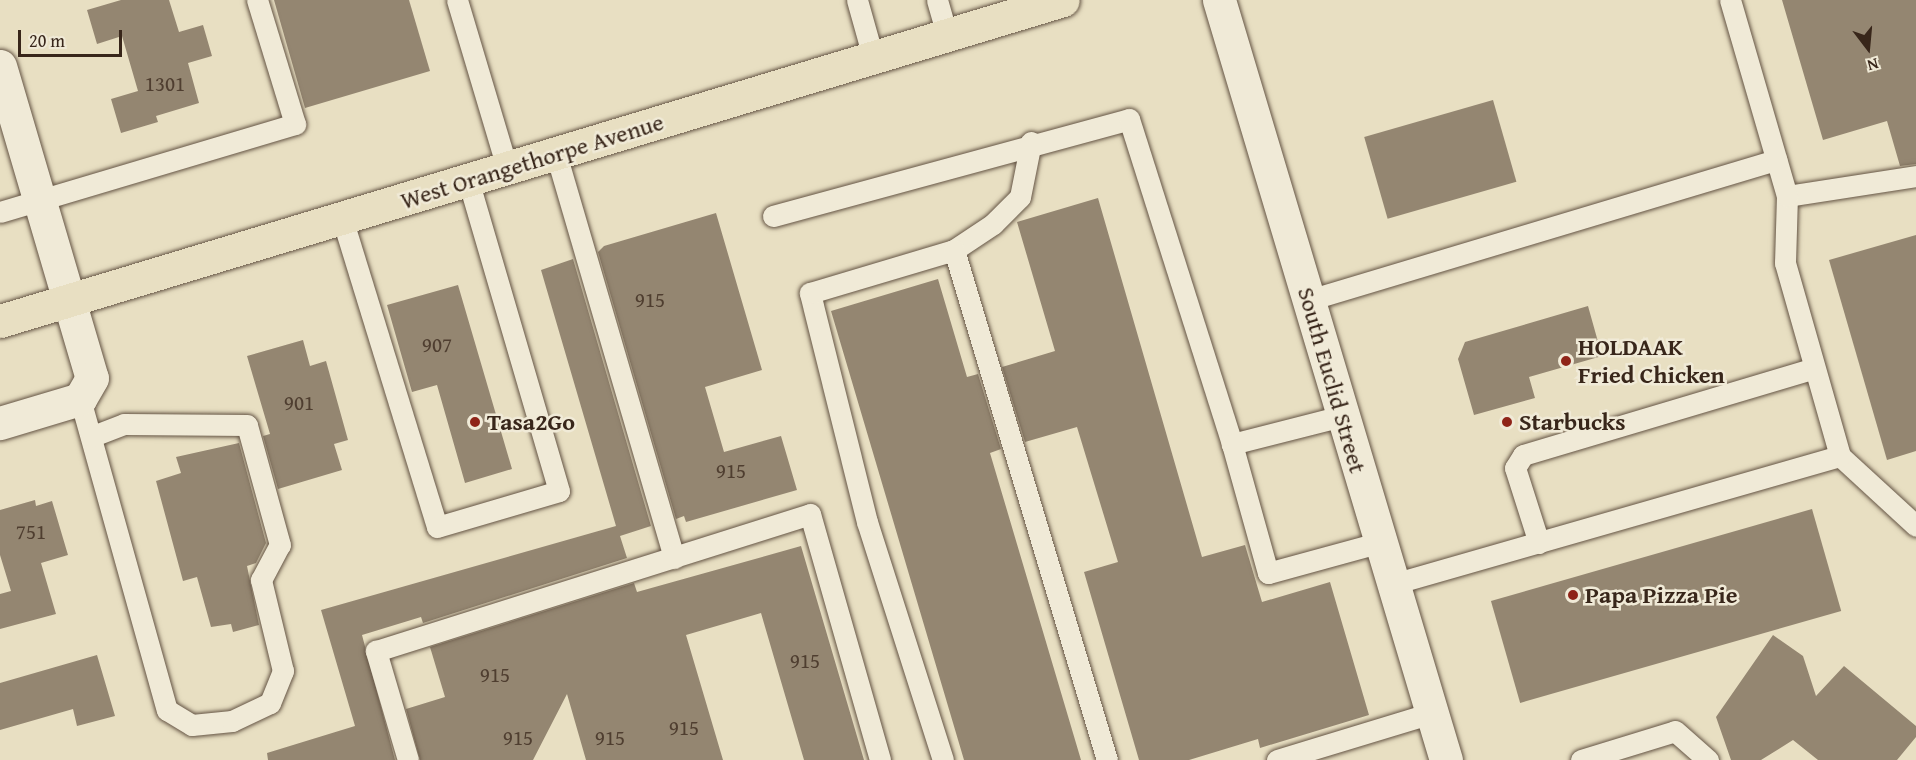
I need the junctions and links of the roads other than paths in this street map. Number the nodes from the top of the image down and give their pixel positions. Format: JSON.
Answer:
{"nodes":[{"id":1,"x":257,"y":0,"type":"edge"},
{"id":2,"x":457,"y":0,"type":"edge"},
{"id":3,"x":857,"y":0,"type":"edge"},
{"id":4,"x":937,"y":0,"type":"edge"},
{"id":5,"x":1063,"y":0,"type":"edge"},
{"id":6,"x":1220,"y":0,"type":"edge"},
{"id":7,"x":1730,"y":0,"type":"edge"},
{"id":8,"x":947,"y":35,"type":"junction"},
{"id":9,"x":873,"y":57,"type":"junction"},
{"id":10,"x":0,"y":66,"type":"edge"},
{"id":11,"x":1031,"y":142,"type":"junction"},
{"id":12,"x":556,"y":154,"type":"junction"},
{"id":13,"x":1777,"y":160,"type":"junction"},
{"id":14,"x":507,"y":168,"type":"junction"},
{"id":15,"x":1916,"y":176,"type":"edge"},
{"id":16,"x":468,"y":180,"type":"junction"},
{"id":17,"x":1787,"y":196,"type":"junction"},
{"id":18,"x":40,"y":200,"type":"junction"},
{"id":19,"x":0,"y":212,"type":"edge"},
{"id":20,"x":773,"y":216,"type":"dead end"},
{"id":21,"x":342,"y":218,"type":"junction"},
{"id":22,"x":954,"y":250,"type":"junction"},
{"id":23,"x":70,"y":300,"type":"junction"},
{"id":24,"x":1309,"y":300,"type":"junction"},
{"id":25,"x":0,"y":321,"type":"edge"},
{"id":26,"x":1814,"y":368,"type":"junction"},
{"id":27,"x":80,"y":399,"type":"junction"},
{"id":28,"x":1342,"y":416,"type":"junction"},
{"id":29,"x":0,"y":423,"type":"edge"},
{"id":30,"x":92,"y":436,"type":"junction"},
{"id":31,"x":1232,"y":444,"type":"junction"},
{"id":32,"x":1840,"y":456,"type":"junction"},
{"id":33,"x":1916,"y":526,"type":"edge"},
{"id":34,"x":1381,"y":542,"type":"junction"},
{"id":35,"x":1539,"y":543,"type":"junction"},
{"id":36,"x":674,"y":558,"type":"junction"},
{"id":37,"x":1394,"y":584,"type":"junction"},
{"id":38,"x":1432,"y":713,"type":"junction"},
{"id":39,"x":408,"y":760,"type":"edge"},
{"id":40,"x":880,"y":760,"type":"edge"},
{"id":41,"x":943,"y":760,"type":"edge"},
{"id":42,"x":1107,"y":760,"type":"edge"},
{"id":43,"x":1277,"y":760,"type":"edge"},
{"id":44,"x":1446,"y":760,"type":"edge"},
{"id":45,"x":1581,"y":760,"type":"edge"},
{"id":46,"x":1708,"y":760,"type":"edge"}],
"edges":[{"from":1,"to":18,"type":"lane"},
{"from":2,"to":14,"type":"lane"},
{"from":3,"to":9,"type":"lane"},
{"from":4,"to":8,"type":"lane"},
{"from":5,"to":8,"type":"main road","name":"West Orangethorpe Avenue"},
{"from":6,"to":24,"type":"main road","name":"South Euclid Street"},
{"from":7,"to":13,"type":"lane"},
{"from":8,"to":9,"type":"main road","name":"West Orangethorpe Avenue"},
{"from":9,"to":12,"type":"main road","name":"West Orangethorpe Avenue"},
{"from":10,"to":18,"type":"main road"},
{"from":11,"to":20,"type":"lane"},
{"from":11,"to":22,"type":"lane"},
{"from":11,"to":31,"type":"lane"},
{"from":12,"to":14,"type":"main road","name":"West Orangethorpe Avenue"},
{"from":12,"to":36,"type":"lane"},
{"from":13,"to":17,"type":"lane"},
{"from":13,"to":24,"type":"lane"},
{"from":14,"to":16,"type":"main road","name":"West Orangethorpe Avenue"},
{"from":15,"to":17,"type":"lane"},
{"from":16,"to":21,"type":"main road","name":"West Orangethorpe Avenue"},
{"from":16,"to":21,"type":"lane"},
{"from":17,"to":26,"type":"lane"},
{"from":18,"to":19,"type":"lane"},
{"from":18,"to":23,"type":"main road"},
{"from":21,"to":23,"type":"main road","name":"West Orangethorpe Avenue"},
{"from":22,"to":41,"type":"lane"},
{"from":22,"to":42,"type":"lane"},
{"from":23,"to":25,"type":"main road","name":"West Orangethorpe Avenue"},
{"from":23,"to":27,"type":"main road"},
{"from":24,"to":28,"type":"main road","name":"South Euclid Street"},
{"from":26,"to":32,"type":"lane"},
{"from":26,"to":35,"type":"lane"},
{"from":27,"to":29,"type":"main road"},
{"from":27,"to":30,"type":"lane"},
{"from":28,"to":31,"type":"lane"},
{"from":28,"to":34,"type":"main road","name":"South Euclid Street"},
{"from":30,"to":30,"type":"lane"},
{"from":31,"to":34,"type":"lane"},
{"from":32,"to":33,"type":"lane"},
{"from":32,"to":35,"type":"lane"},
{"from":34,"to":37,"type":"main road","name":"South Euclid Street"},
{"from":35,"to":37,"type":"lane"},
{"from":36,"to":39,"type":"lane"},
{"from":36,"to":40,"type":"lane"},
{"from":37,"to":38,"type":"main road","name":"South Euclid Street"},
{"from":38,"to":43,"type":"lane"},
{"from":38,"to":44,"type":"main road","name":"South Euclid Street"},
{"from":45,"to":46,"type":"lane"}]}
